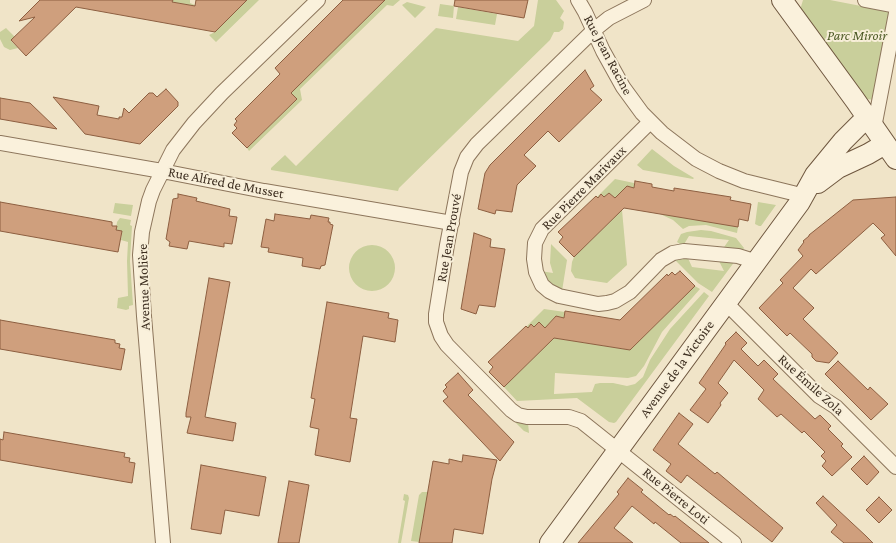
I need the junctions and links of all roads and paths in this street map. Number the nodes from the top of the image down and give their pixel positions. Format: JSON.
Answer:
{"nodes":[{"id":1,"x":318,"y":0,"type":"edge"},
{"id":2,"x":578,"y":0,"type":"edge"},
{"id":3,"x":644,"y":0,"type":"edge"},
{"id":4,"x":782,"y":0,"type":"edge"},
{"id":5,"x":865,"y":0,"type":"edge"},
{"id":6,"x":896,"y":6,"type":"edge"},
{"id":7,"x":896,"y":13,"type":"edge"},
{"id":8,"x":594,"y":30,"type":"junction"},
{"id":9,"x":650,"y":122,"type":"junction"},
{"id":10,"x":881,"y":137,"type":"edge"},
{"id":11,"x":0,"y":143,"type":"edge"},
{"id":12,"x":162,"y":171,"type":"junction"},
{"id":13,"x":805,"y":196,"type":"junction"},
{"id":14,"x":452,"y":223,"type":"junction"},
{"id":15,"x":757,"y":262,"type":"junction"},
{"id":16,"x":726,"y":303,"type":"junction"},
{"id":17,"x":618,"y":450,"type":"junction"},
{"id":18,"x":896,"y":467,"type":"edge"},
{"id":19,"x":163,"y":543,"type":"edge"},
{"id":20,"x":550,"y":543,"type":"edge"},
{"id":21,"x":734,"y":543,"type":"edge"}],
"edges":[{"from":1,"to":12,"type":"street","name":"Avenue Molière"},
{"from":2,"to":8,"type":"street","name":"Rue Jean Racine"},
{"from":3,"to":8,"type":"street","name":"Rue Jean Prouvé"},
{"from":4,"to":10,"type":"street"},
{"from":5,"to":6,"type":"street"},
{"from":7,"to":10,"type":"street"},
{"from":8,"to":9,"type":"street","name":"Rue Jean Racine"},
{"from":8,"to":14,"type":"street","name":"Rue Jean Prouvé"},
{"from":9,"to":13,"type":"street","name":"Rue Jean Racine"},
{"from":9,"to":15,"type":"street","name":"Rue Pierre Marivaux"},
{"from":10,"to":13,"type":"street","name":"Avenue de la Victoire"},
{"from":10,"to":13,"type":"street","name":"Avenue de la Victoire"},
{"from":11,"to":12,"type":"street","name":"Rue Alfred de Musset"},
{"from":12,"to":14,"type":"street","name":"Rue Alfred de Musset"},
{"from":12,"to":19,"type":"street","name":"Avenue Molière"},
{"from":13,"to":15,"type":"street","name":"Avenue de la Victoire"},
{"from":14,"to":17,"type":"street","name":"Rue Jean Prouvé"},
{"from":15,"to":16,"type":"street","name":"Avenue de la Victoire"},
{"from":16,"to":17,"type":"street","name":"Avenue de la Victoire"},
{"from":16,"to":18,"type":"street","name":"Rue Émile Zola"},
{"from":17,"to":20,"type":"street","name":"Avenue de la Victoire"},
{"from":17,"to":21,"type":"street","name":"Rue Pierre Loti"}]}
